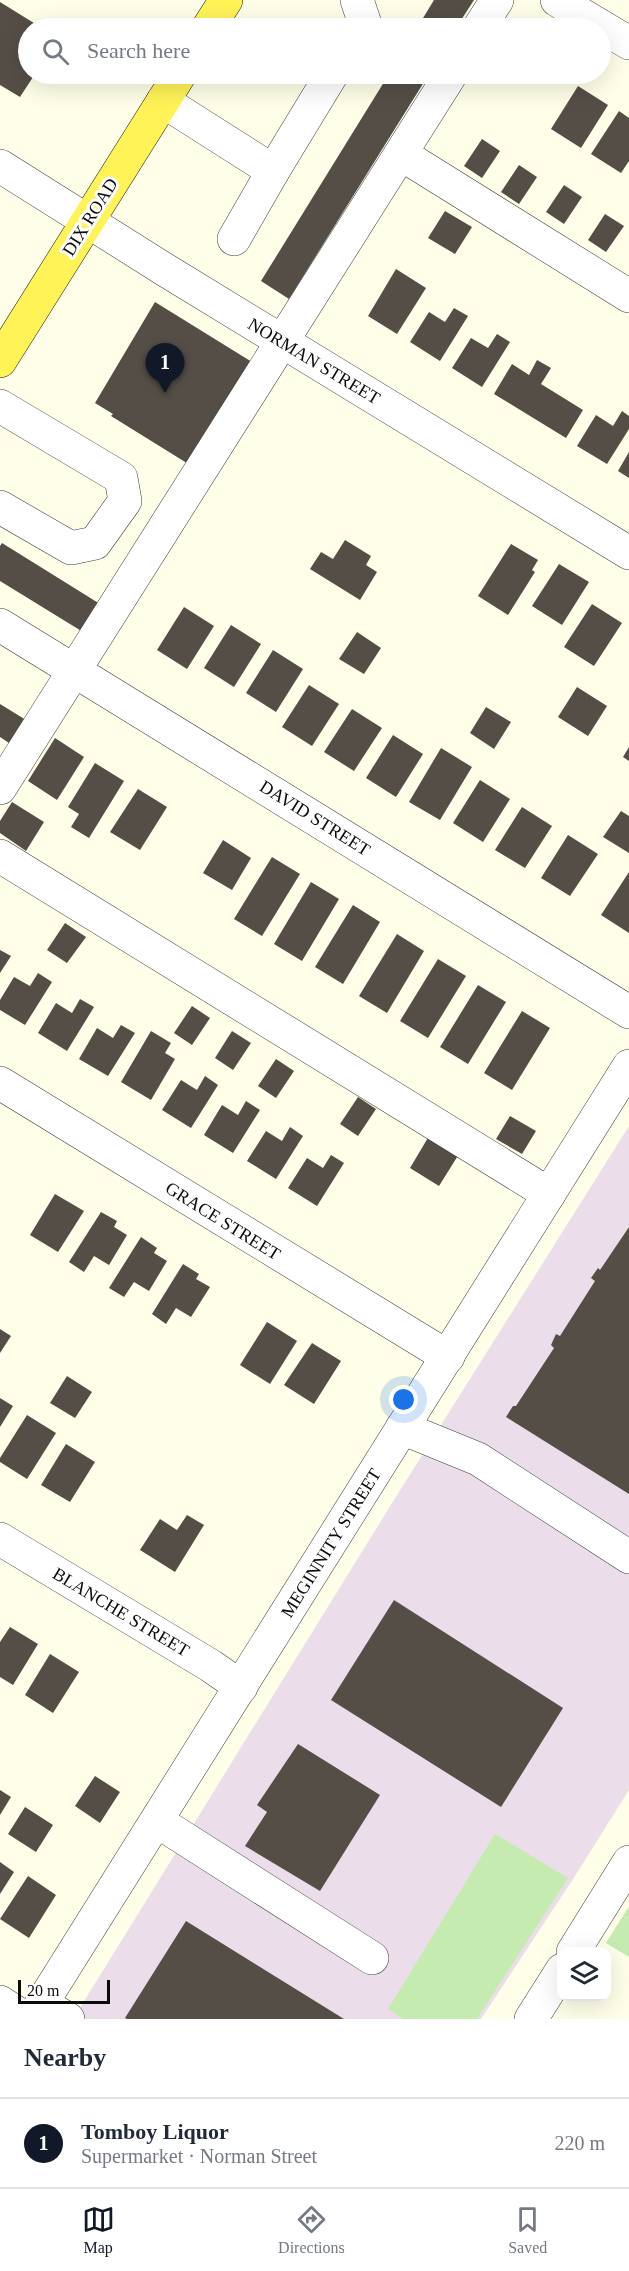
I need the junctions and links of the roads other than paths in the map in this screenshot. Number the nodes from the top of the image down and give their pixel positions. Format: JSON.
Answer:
{"nodes":[{"id":1,"x":226,"y":0,"type":"edge"},
{"id":2,"x":357,"y":0,"type":"edge"},
{"id":3,"x":497,"y":0,"type":"edge"},
{"id":4,"x":557,"y":0,"type":"edge"},
{"id":5,"x":214,"y":18,"type":"edge"},
{"id":6,"x":363,"y":18,"type":"edge"},
{"id":7,"x":485,"y":18,"type":"edge"},
{"id":8,"x":587,"y":18,"type":"edge"},
{"id":9,"x":611,"y":32,"type":"edge"},
{"id":10,"x":629,"y":43,"type":"edge"},
{"id":11,"x":174,"y":84,"type":"edge"},
{"id":12,"x":326,"y":84,"type":"edge"},
{"id":13,"x":445,"y":84,"type":"edge"},
{"id":14,"x":163,"y":101,"type":"junction"},
{"id":15,"x":401,"y":154,"type":"junction"},
{"id":16,"x":0,"y":166,"type":"edge"},
{"id":17,"x":273,"y":171,"type":"junction"},
{"id":18,"x":87,"y":221,"type":"junction"},
{"id":19,"x":234,"y":239,"type":"dead end"},
{"id":20,"x":629,"y":296,"type":"edge"},
{"id":21,"x":283,"y":342,"type":"junction"},
{"id":22,"x":0,"y":360,"type":"edge"},
{"id":23,"x":0,"y":406,"type":"edge"},
{"id":24,"x":0,"y":507,"type":"edge"},
{"id":25,"x":629,"y":553,"type":"edge"},
{"id":26,"x":0,"y":624,"type":"edge"},
{"id":27,"x":74,"y":670,"type":"junction"},
{"id":28,"x":0,"y":788,"type":"edge"},
{"id":29,"x":0,"y":856,"type":"edge"},
{"id":30,"x":629,"y":1012,"type":"edge"},
{"id":31,"x":629,"y":1066,"type":"edge"},
{"id":32,"x":0,"y":1083,"type":"edge"},
{"id":33,"x":549,"y":1194,"type":"junction"},
{"id":34,"x":448,"y":1357,"type":"junction"},
{"id":35,"x":402,"y":1428,"type":"junction"},
{"id":36,"x":0,"y":1539,"type":"edge"},
{"id":37,"x":629,"y":1557,"type":"edge"},
{"id":38,"x":241,"y":1687,"type":"junction"},
{"id":39,"x":157,"y":1821,"type":"junction"},
{"id":40,"x":629,"y":1862,"type":"edge"},
{"id":41,"x":576,"y":1947,"type":"edge"},
{"id":42,"x":372,"y":1958,"type":"dead end"},
{"id":43,"x":557,"y":1977,"type":"edge"},
{"id":44,"x":0,"y":2002,"type":"edge"},
{"id":45,"x":42,"y":2015,"type":"edge"},
{"id":46,"x":531,"y":2019,"type":"edge"}],
"edges":[{"from":1,"to":5,"type":"main road"},
{"from":2,"to":6,"type":"street"},
{"from":3,"to":7,"type":"street"},
{"from":4,"to":8,"type":"street"},
{"from":9,"to":10,"type":"street"},
{"from":11,"to":14,"type":"main road","name":"DIX ROAD"},
{"from":12,"to":17,"type":"street"},
{"from":13,"to":15,"type":"street"},
{"from":14,"to":17,"type":"street"},
{"from":14,"to":18,"type":"main road","name":"DIX ROAD"},
{"from":15,"to":20,"type":"street"},
{"from":15,"to":21,"type":"street"},
{"from":16,"to":18,"type":"street","name":"NORMAN STREET"},
{"from":17,"to":19,"type":"street"},
{"from":18,"to":21,"type":"street","name":"NORMAN STREET"},
{"from":18,"to":22,"type":"main road","name":"DIX ROAD"},
{"from":21,"to":25,"type":"street","name":"NORMAN STREET"},
{"from":21,"to":27,"type":"street"},
{"from":23,"to":24,"type":"street"},
{"from":26,"to":27,"type":"street","name":"DAVID STREET"},
{"from":27,"to":28,"type":"street"},
{"from":27,"to":30,"type":"street","name":"DAVID STREET"},
{"from":29,"to":33,"type":"street"},
{"from":31,"to":33,"type":"street","name":"MEGINNITY STREET"},
{"from":32,"to":34,"type":"street","name":"GRACE STREET"},
{"from":33,"to":34,"type":"street","name":"MEGINNITY STREET"},
{"from":34,"to":35,"type":"street","name":"MEGINNITY STREET"},
{"from":35,"to":37,"type":"street"},
{"from":35,"to":38,"type":"street","name":"MEGINNITY STREET"},
{"from":36,"to":38,"type":"street","name":"BLANCHE STREET"},
{"from":38,"to":39,"type":"street","name":"MEGINNITY STREET"},
{"from":39,"to":42,"type":"street"},
{"from":39,"to":45,"type":"street","name":"MEGINNITY STREET"},
{"from":40,"to":41,"type":"street"},
{"from":43,"to":46,"type":"street"},
{"from":44,"to":45,"type":"street"}]}
